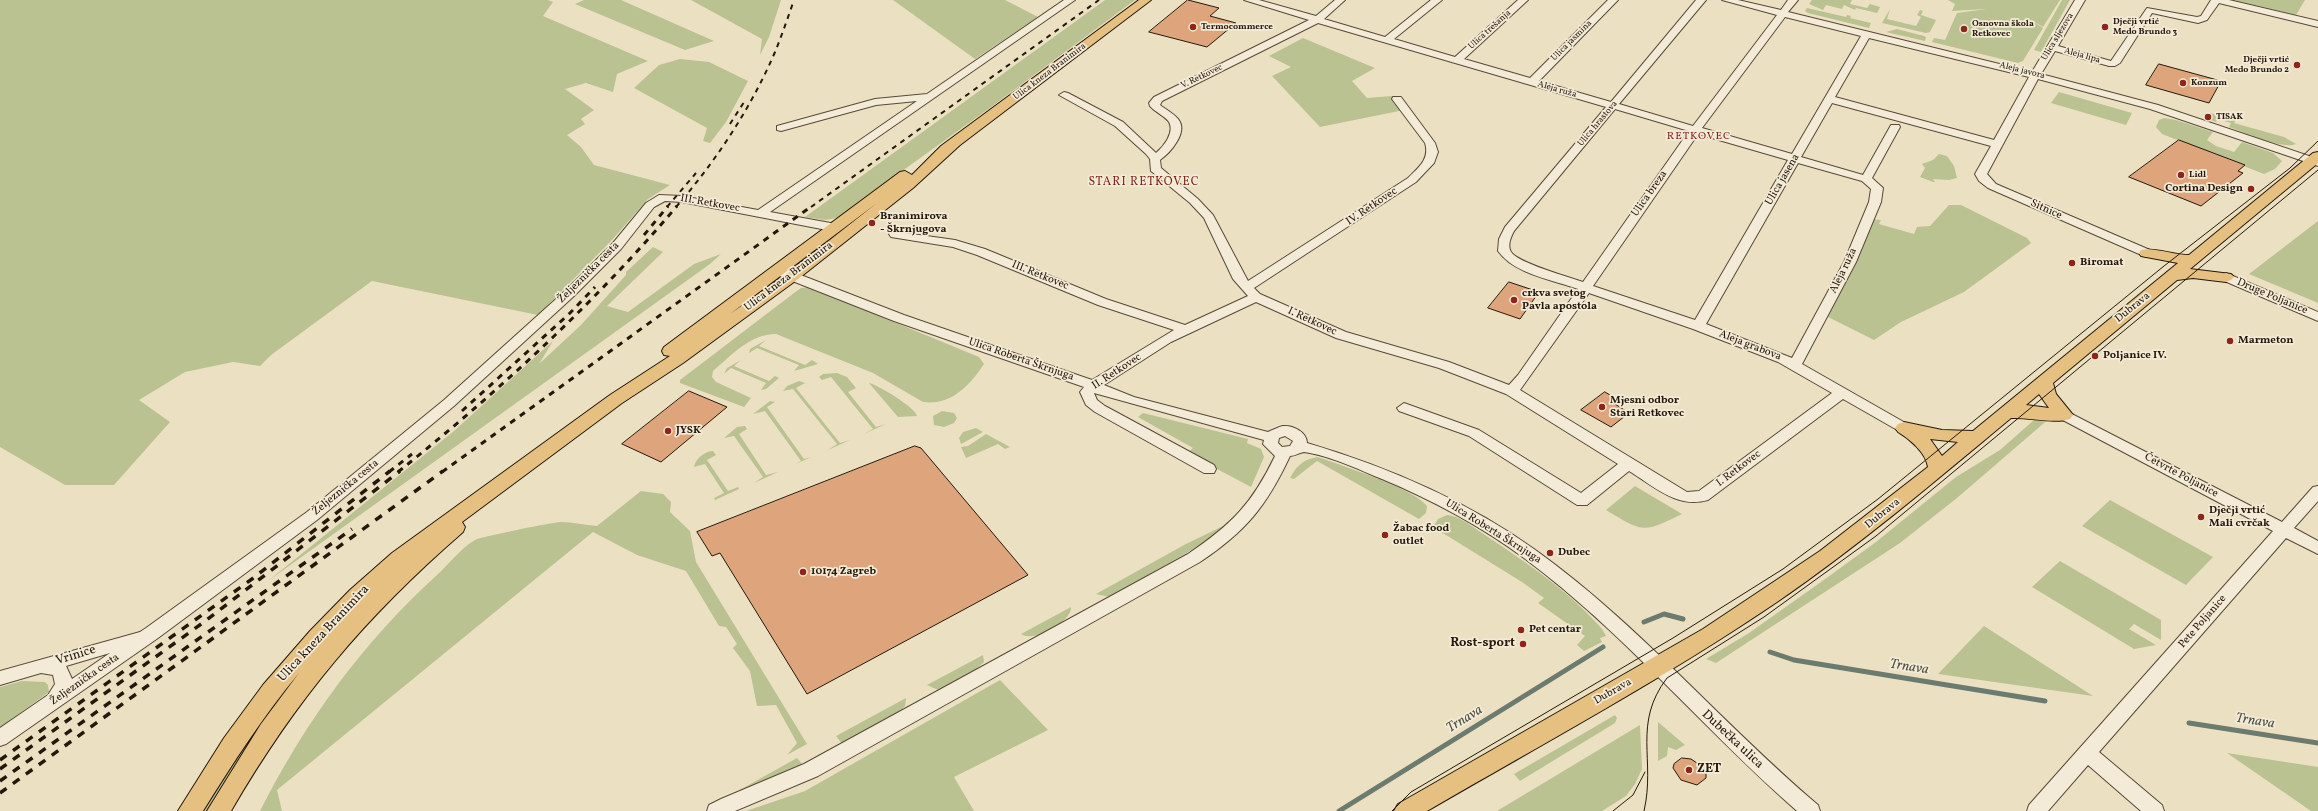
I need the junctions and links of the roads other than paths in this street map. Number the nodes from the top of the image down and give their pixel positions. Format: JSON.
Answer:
{"nodes":[{"id":1,"x":1070,"y":0,"type":"edge"},
{"id":2,"x":1146,"y":0,"type":"edge"},
{"id":3,"x":1251,"y":0,"type":"edge"},
{"id":4,"x":1340,"y":0,"type":"edge"},
{"id":5,"x":1437,"y":0,"type":"edge"},
{"id":6,"x":1523,"y":0,"type":"edge"},
{"id":7,"x":1612,"y":0,"type":"edge"},
{"id":8,"x":1701,"y":0,"type":"edge"},
{"id":9,"x":1727,"y":0,"type":"edge"},
{"id":10,"x":1793,"y":0,"type":"edge"},
{"id":11,"x":2080,"y":0,"type":"edge"},
{"id":12,"x":2217,"y":0,"type":"edge"},
{"id":13,"x":1782,"y":13,"type":"junction"},
{"id":14,"x":1317,"y":20,"type":"junction"},
{"id":15,"x":2318,"y":24,"type":"edge"},
{"id":16,"x":1867,"y":33,"type":"junction"},
{"id":17,"x":1387,"y":40,"type":"junction"},
{"id":18,"x":2052,"y":48,"type":"junction"},
{"id":19,"x":1457,"y":60,"type":"junction"},
{"id":20,"x":2036,"y":74,"type":"junction"},
{"id":21,"x":1532,"y":82,"type":"junction"},
{"id":22,"x":1064,"y":95,"type":"dead end"},
{"id":23,"x":929,"y":97,"type":"junction"},
{"id":24,"x":1397,"y":99,"type":"dead end"},
{"id":25,"x":1830,"y":99,"type":"junction"},
{"id":26,"x":1613,"y":106,"type":"junction"},
{"id":27,"x":1895,"y":127,"type":"dead end"},
{"id":28,"x":781,"y":128,"type":"dead end"},
{"id":29,"x":1696,"y":130,"type":"junction"},
{"id":30,"x":954,"y":144,"type":"junction"},
{"id":31,"x":1998,"y":144,"type":"junction"},
{"id":32,"x":1155,"y":159,"type":"junction"},
{"id":33,"x":1795,"y":159,"type":"junction"},
{"id":34,"x":2316,"y":162,"type":"edge"},
{"id":35,"x":1866,"y":179,"type":"junction"},
{"id":36,"x":659,"y":198,"type":"joint"},
{"id":37,"x":761,"y":213,"type":"junction"},
{"id":38,"x":832,"y":227,"type":"junction"},
{"id":39,"x":895,"y":234,"type":"dead end"},
{"id":40,"x":2211,"y":244,"type":"junction"},
{"id":41,"x":1503,"y":251,"type":"joint"},
{"id":42,"x":2146,"y":253,"type":"junction"},
{"id":43,"x":2193,"y":259,"type":"junction"},
{"id":44,"x":776,"y":270,"type":"junction"},
{"id":45,"x":793,"y":276,"type":"junction"},
{"id":46,"x":2172,"y":276,"type":"junction"},
{"id":47,"x":2226,"y":276,"type":"junction"},
{"id":48,"x":1585,"y":287,"type":"junction"},
{"id":49,"x":1246,"y":288,"type":"junction"},
{"id":50,"x":1256,"y":297,"type":"junction"},
{"id":51,"x":2318,"y":317,"type":"edge"},
{"id":52,"x":1698,"y":326,"type":"junction"},
{"id":53,"x":1183,"y":329,"type":"junction"},
{"id":54,"x":1795,"y":365,"type":"junction"},
{"id":55,"x":2044,"y":381,"type":"junction"},
{"id":56,"x":1094,"y":385,"type":"junction"},
{"id":57,"x":1511,"y":391,"type":"junction"},
{"id":58,"x":1842,"y":392,"type":"junction"},
{"id":59,"x":616,"y":399,"type":"junction"},
{"id":60,"x":1404,"y":408,"type":"dead end"},
{"id":61,"x":2006,"y":412,"type":"junction"},
{"id":62,"x":2064,"y":415,"type":"junction"},
{"id":63,"x":1904,"y":428,"type":"junction"},
{"id":64,"x":1270,"y":437,"type":"junction"},
{"id":65,"x":1977,"y":437,"type":"junction"},
{"id":66,"x":1292,"y":449,"type":"junction"},
{"id":67,"x":1629,"y":463,"type":"junction"},
{"id":68,"x":1209,"y":469,"type":"dead end"},
{"id":69,"x":1937,"y":470,"type":"junction"},
{"id":70,"x":493,"y":490,"type":"junction"},
{"id":71,"x":2318,"y":491,"type":"edge"},
{"id":72,"x":2282,"y":529,"type":"junction"},
{"id":73,"x":2318,"y":548,"type":"edge"},
{"id":74,"x":152,"y":633,"type":"junction"},
{"id":75,"x":41,"y":667,"type":"junction"},
{"id":76,"x":1656,"y":667,"type":"junction"},
{"id":77,"x":0,"y":678,"type":"edge"},
{"id":78,"x":54,"y":701,"type":"junction"},
{"id":79,"x":0,"y":738,"type":"edge"},
{"id":80,"x":2087,"y":753,"type":"junction"},
{"id":81,"x":190,"y":811,"type":"edge"},
{"id":82,"x":219,"y":811,"type":"edge"},
{"id":83,"x":716,"y":811,"type":"edge"},
{"id":84,"x":1406,"y":811,"type":"edge"},
{"id":85,"x":1811,"y":811,"type":"edge"},
{"id":86,"x":2036,"y":811,"type":"edge"},
{"id":87,"x":2155,"y":811,"type":"edge"}],
"edges":[{"from":1,"to":23,"type":"street"},
{"from":2,"to":30,"type":"main road","name":"Ulica kneza Branimira"},
{"from":3,"to":14,"type":"street","name":"Aleja ruža"},
{"from":4,"to":14,"type":"street"},
{"from":5,"to":17,"type":"street"},
{"from":6,"to":19,"type":"street","name":"Ulica trešanja"},
{"from":7,"to":21,"type":"street","name":"Ulica jasmina"},
{"from":8,"to":26,"type":"street","name":"Ulica hrastova"},
{"from":9,"to":13,"type":"street","name":"Aleja javora"},
{"from":10,"to":13,"type":"street","name":"Ulica breza"},
{"from":11,"to":18,"type":"street","name":"Ulica sljezova"},
{"from":12,"to":15,"type":"street","name":"Aleja lipa"},
{"from":12,"to":18,"type":"street","name":"Aleja lipa"},
{"from":13,"to":16,"type":"street","name":"Aleja javora"},
{"from":13,"to":29,"type":"street","name":"Ulica breza"},
{"from":14,"to":17,"type":"street","name":"Aleja ruža"},
{"from":14,"to":32,"type":"street","name":"V. Retkovec"},
{"from":16,"to":20,"type":"street","name":"Aleja javora"},
{"from":16,"to":25,"type":"street","name":"Ulica jasena"},
{"from":17,"to":19,"type":"street","name":"Aleja ruža"},
{"from":18,"to":20,"type":"street","name":"Ulica sljezova"},
{"from":19,"to":21,"type":"street","name":"Aleja ruža"},
{"from":20,"to":31,"type":"street","name":"Sitnice"},
{"from":20,"to":34,"type":"street","name":"Aleja javora"},
{"from":21,"to":26,"type":"street","name":"Aleja ruža"},
{"from":22,"to":32,"type":"street","name":"I. Retkovec"},
{"from":23,"to":28,"type":"street"},
{"from":23,"to":37,"type":"street"},
{"from":24,"to":49,"type":"street","name":"IV. Retkovec"},
{"from":25,"to":31,"type":"street"},
{"from":25,"to":33,"type":"street","name":"Ulica jasena"},
{"from":26,"to":29,"type":"street","name":"Aleja ruža"},
{"from":26,"to":41,"type":"street","name":"Ulica hrastova"},
{"from":27,"to":35,"type":"street"},
{"from":29,"to":33,"type":"street","name":"Aleja ruža"},
{"from":29,"to":48,"type":"street","name":"Ulica breza"},
{"from":30,"to":38,"type":"main road","name":"Ulica kneza Branimira"},
{"from":30,"to":45,"type":"main road","name":"Ulica kneza Branimira"},
{"from":31,"to":42,"type":"street","name":"Sitnice"},
{"from":32,"to":49,"type":"street","name":"I. Retkovec"},
{"from":33,"to":35,"type":"street","name":"Aleja ruža"},
{"from":33,"to":52,"type":"street","name":"Ulica jasena"},
{"from":34,"to":40,"type":"main road","name":"Dubrava"},
{"from":35,"to":54,"type":"street","name":"Aleja ruža"},
{"from":36,"to":37,"type":"street","name":"III. Retkovec"},
{"from":36,"to":74,"type":"street","name":"Željeznička cesta"},
{"from":37,"to":38,"type":"street","name":"III. Retkovec"},
{"from":38,"to":44,"type":"main road","name":"Ulica kneza Branimira"},
{"from":39,"to":53,"type":"street","name":"III. Retkovec"},
{"from":40,"to":43,"type":"main road","name":"Dubrava"},
{"from":40,"to":47,"type":"main road"},
{"from":41,"to":48,"type":"street","name":"Aleja grabova"},
{"from":42,"to":43,"type":"main road"},
{"from":42,"to":46,"type":"main road"},
{"from":43,"to":46,"type":"main road","name":"Dubrava"},
{"from":44,"to":45,"type":"street","name":"Ulica Roberta Škrnjuga"},
{"from":44,"to":59,"type":"main road","name":"Ulica kneza Branimira"},
{"from":45,"to":56,"type":"street","name":"Ulica Roberta Škrnjuga"},
{"from":45,"to":59,"type":"main road","name":"Ulica kneza Branimira"},
{"from":46,"to":47,"type":"main road"},
{"from":46,"to":55,"type":"main road","name":"Dubrava"},
{"from":47,"to":51,"type":"street","name":"Druge Poljanice"},
{"from":48,"to":52,"type":"street","name":"Aleja grabova"},
{"from":48,"to":57,"type":"street","name":"Ulica breza"},
{"from":49,"to":50,"type":"street","name":"I. Retkovec"},
{"from":50,"to":53,"type":"street","name":"II. Retkovec"},
{"from":50,"to":57,"type":"street","name":"I. Retkovec"},
{"from":52,"to":54,"type":"street","name":"Aleja grabova"},
{"from":53,"to":56,"type":"street","name":"II. Retkovec"},
{"from":54,"to":58,"type":"street","name":"Aleja grabova"},
{"from":55,"to":61,"type":"main road","name":"Dubrava"},
{"from":55,"to":62,"type":"main road"},
{"from":56,"to":64,"type":"street","name":"Ulica Roberta Škrnjuga"},
{"from":56,"to":68,"type":"street","name":"II. Retkovec"},
{"from":57,"to":67,"type":"street","name":"I. Retkovec"},
{"from":58,"to":63,"type":"street","name":"Aleja grabova"},
{"from":58,"to":67,"type":"street","name":"I. Retkovec"},
{"from":59,"to":70,"type":"main road","name":"Ulica kneza Branimira"},
{"from":60,"to":67,"type":"street"},
{"from":61,"to":62,"type":"main road"},
{"from":61,"to":65,"type":"main road","name":"Dubrava"},
{"from":62,"to":72,"type":"street","name":"Četvrte Poljanice"},
{"from":63,"to":65,"type":"main road"},
{"from":63,"to":69,"type":"main road"},
{"from":64,"to":66,"type":"street"},
{"from":64,"to":66,"type":"street"},
{"from":65,"to":69,"type":"main road","name":"Dubrava"},
{"from":66,"to":76,"type":"street","name":"Ulica Roberta Škrnjuga"},
{"from":66,"to":83,"type":"street"},
{"from":69,"to":76,"type":"main road","name":"Dubrava"},
{"from":70,"to":81,"type":"main road","name":"Ulica kneza Branimira"},
{"from":70,"to":82,"type":"main road","name":"Ulica kneza Branimira"},
{"from":71,"to":72,"type":"street","name":"Pete Poljanice"},
{"from":72,"to":73,"type":"street","name":"Četvrte Poljanice"},
{"from":72,"to":80,"type":"street","name":"Pete Poljanice"},
{"from":74,"to":75,"type":"street","name":"Vrinice"},
{"from":74,"to":78,"type":"street","name":"Željeznička cesta"},
{"from":75,"to":77,"type":"street","name":"Vrinice"},
{"from":75,"to":78,"type":"street"},
{"from":76,"to":84,"type":"main road","name":"Dubrava"},
{"from":76,"to":85,"type":"street","name":"Dubečka ulica"},
{"from":78,"to":79,"type":"street","name":"Željeznička cesta"},
{"from":80,"to":86,"type":"street","name":"Pete Poljanice"},
{"from":80,"to":87,"type":"street"}]}
